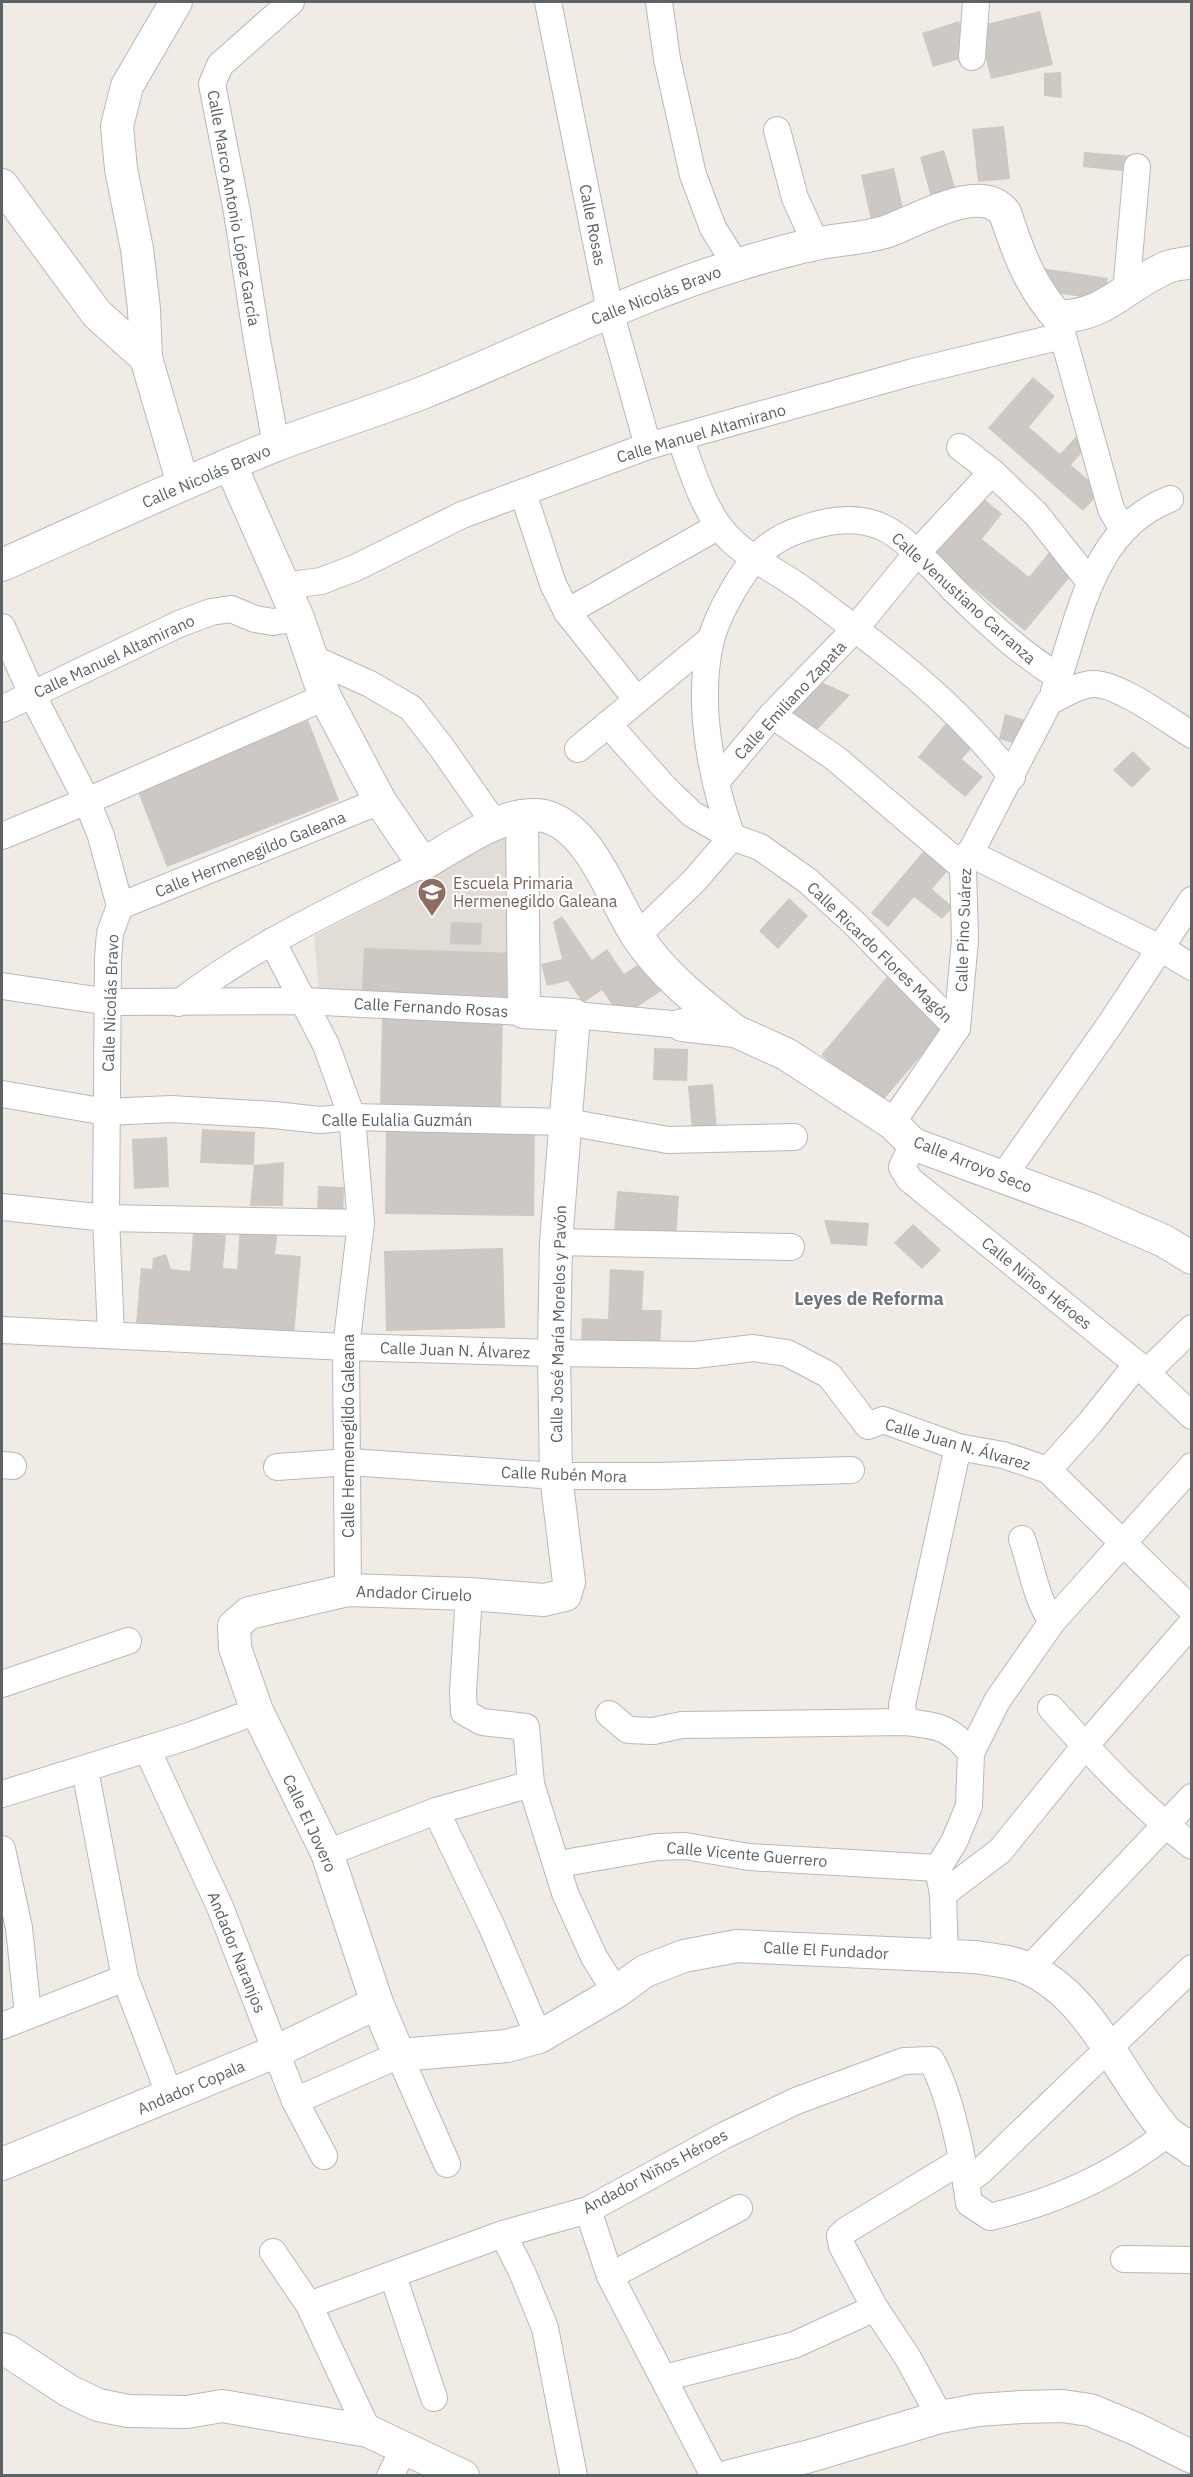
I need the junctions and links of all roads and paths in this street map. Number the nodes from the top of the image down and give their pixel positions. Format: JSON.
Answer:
{"nodes":[{"id":1,"x":291,"y":2,"type":"edge"},
{"id":2,"x":548,"y":2,"type":"edge"},
{"id":3,"x":658,"y":2,"type":"edge"},
{"id":4,"x":976,"y":2,"type":"edge"},
{"id":5,"x":172,"y":3,"type":"edge"},
{"id":6,"x":972,"y":57,"type":"dead end"},
{"id":7,"x":777,"y":130,"type":"dead end"},
{"id":8,"x":1137,"y":167,"type":"dead end"},
{"id":9,"x":2,"y":185,"type":"edge"},
{"id":10,"x":816,"y":244,"type":"junction"},
{"id":11,"x":1191,"y":262,"type":"edge"},
{"id":12,"x":736,"y":265,"type":"junction"},
{"id":13,"x":1125,"y":292,"type":"junction"},
{"id":14,"x":610,"y":311,"type":"junction"},
{"id":15,"x":1060,"y":327,"type":"junction"},
{"id":16,"x":146,"y":358,"type":"junction"},
{"id":17,"x":680,"y":438,"type":"junction"},
{"id":18,"x":276,"y":446,"type":"junction"},
{"id":19,"x":648,"y":446,"type":"junction"},
{"id":20,"x":960,"y":447,"type":"dead end"},
{"id":21,"x":230,"y":464,"type":"junction"},
{"id":22,"x":992,"y":472,"type":"junction"},
{"id":23,"x":183,"y":484,"type":"junction"},
{"id":24,"x":522,"y":493,"type":"junction"},
{"id":25,"x":1170,"y":499,"type":"dead end"},
{"id":26,"x":719,"y":526,"type":"junction"},
{"id":27,"x":1124,"y":530,"type":"junction"},
{"id":28,"x":917,"y":553,"type":"junction"},
{"id":29,"x":754,"y":557,"type":"junction"},
{"id":30,"x":2,"y":565,"type":"edge"},
{"id":31,"x":1089,"y":581,"type":"junction"},
{"id":32,"x":284,"y":586,"type":"junction"},
{"id":33,"x":567,"y":612,"type":"junction"},
{"id":34,"x":298,"y":618,"type":"junction"},
{"id":35,"x":2,"y":627,"type":"edge"},
{"id":36,"x":855,"y":629,"type":"junction"},
{"id":37,"x":711,"y":639,"type":"junction"},
{"id":38,"x":312,"y":658,"type":"junction"},
{"id":39,"x":1059,"y":677,"type":"junction"},
{"id":40,"x":32,"y":694,"type":"junction"},
{"id":41,"x":325,"y":697,"type":"junction"},
{"id":42,"x":637,"y":700,"type":"junction"},
{"id":43,"x":1050,"y":702,"type":"junction"},
{"id":44,"x":2,"y":709,"type":"edge"},
{"id":45,"x":772,"y":715,"type":"junction"},
{"id":46,"x":608,"y":724,"type":"junction"},
{"id":47,"x":1191,"y":735,"type":"edge"},
{"id":48,"x":578,"y":748,"type":"dead end"},
{"id":49,"x":1011,"y":777,"type":"junction"},
{"id":50,"x":716,"y":782,"type":"junction"},
{"id":51,"x":87,"y":801,"type":"junction"},
{"id":52,"x":380,"y":801,"type":"junction"},
{"id":53,"x":509,"y":820,"type":"junction"},
{"id":54,"x":2,"y":836,"type":"edge"},
{"id":55,"x":732,"y":837,"type":"junction"},
{"id":56,"x":966,"y":860,"type":"junction"},
{"id":57,"x":423,"y":864,"type":"junction"},
{"id":58,"x":1191,"y":900,"type":"edge"},
{"id":59,"x":120,"y":906,"type":"junction"},
{"id":60,"x":637,"y":936,"type":"junction"},
{"id":61,"x":272,"y":941,"type":"junction"},
{"id":62,"x":1160,"y":948,"type":"junction"},
{"id":63,"x":1191,"y":967,"type":"edge"},
{"id":64,"x":2,"y":986,"type":"edge"},
{"id":65,"x":303,"y":1001,"type":"junction"},
{"id":66,"x":109,"y":1002,"type":"junction"},
{"id":67,"x":179,"y":1003,"type":"junction"},
{"id":68,"x":524,"y":1012,"type":"junction"},
{"id":69,"x":574,"y":1015,"type":"junction"},
{"id":70,"x":682,"y":1025,"type":"joint"},
{"id":71,"x":957,"y":1028,"type":"junction"},
{"id":72,"x":735,"y":1031,"type":"junction"},
{"id":73,"x":2,"y":1094,"type":"edge"},
{"id":74,"x":106,"y":1112,"type":"junction"},
{"id":75,"x":352,"y":1117,"type":"junction"},
{"id":76,"x":567,"y":1122,"type":"junction"},
{"id":77,"x":903,"y":1133,"type":"junction"},
{"id":78,"x":794,"y":1137,"type":"dead end"},
{"id":79,"x":1002,"y":1178,"type":"junction"},
{"id":80,"x":2,"y":1207,"type":"edge"},
{"id":81,"x":106,"y":1218,"type":"junction"},
{"id":82,"x":361,"y":1223,"type":"junction"},
{"id":83,"x":556,"y":1242,"type":"junction"},
{"id":84,"x":791,"y":1247,"type":"dead end"},
{"id":85,"x":1191,"y":1258,"type":"edge"},
{"id":86,"x":1191,"y":1328,"type":"edge"},
{"id":87,"x":2,"y":1330,"type":"edge"},
{"id":88,"x":111,"y":1334,"type":"junction"},
{"id":89,"x":346,"y":1347,"type":"junction"},
{"id":90,"x":554,"y":1353,"type":"junction"},
{"id":91,"x":1142,"y":1368,"type":"junction"},
{"id":92,"x":1191,"y":1416,"type":"edge"},
{"id":93,"x":958,"y":1447,"type":"junction"},
{"id":94,"x":349,"y":1462,"type":"junction"},
{"id":95,"x":1191,"y":1466,"type":"edge"},
{"id":96,"x":277,"y":1467,"type":"dead end"},
{"id":97,"x":851,"y":1470,"type":"dead end"},
{"id":98,"x":1048,"y":1470,"type":"junction"},
{"id":99,"x":556,"y":1476,"type":"junction"},
{"id":100,"x":1022,"y":1539,"type":"dead end"},
{"id":101,"x":1125,"y":1543,"type":"junction"},
{"id":102,"x":348,"y":1590,"type":"junction"},
{"id":103,"x":469,"y":1594,"type":"junction"},
{"id":104,"x":566,"y":1595,"type":"joint"},
{"id":105,"x":1191,"y":1610,"type":"edge"},
{"id":106,"x":1052,"y":1622,"type":"junction"},
{"id":107,"x":1191,"y":1623,"type":"edge"},
{"id":108,"x":234,"y":1626,"type":"joint"},
{"id":109,"x":128,"y":1641,"type":"dead end"},
{"id":110,"x":2,"y":1684,"type":"edge"},
{"id":111,"x":1051,"y":1708,"type":"dead end"},
{"id":112,"x":257,"y":1711,"type":"junction"},
{"id":113,"x":609,"y":1714,"type":"dead end"},
{"id":114,"x":905,"y":1722,"type":"junction"},
{"id":115,"x":1085,"y":1746,"type":"junction"},
{"id":116,"x":147,"y":1749,"type":"junction"},
{"id":117,"x":971,"y":1753,"type":"junction"},
{"id":118,"x":85,"y":1770,"type":"junction"},
{"id":119,"x":531,"y":1784,"type":"junction"},
{"id":120,"x":2,"y":1794,"type":"edge"},
{"id":121,"x":1191,"y":1797,"type":"edge"},
{"id":122,"x":436,"y":1810,"type":"junction"},
{"id":123,"x":1166,"y":1826,"type":"junction"},
{"id":124,"x":1191,"y":1846,"type":"edge"},
{"id":125,"x":2,"y":1849,"type":"edge"},
{"id":126,"x":327,"y":1853,"type":"junction"},
{"id":127,"x":558,"y":1867,"type":"junction"},
{"id":128,"x":938,"y":1868,"type":"junction"},
{"id":129,"x":943,"y":1894,"type":"junction"},
{"id":130,"x":945,"y":1956,"type":"junction"},
{"id":131,"x":1191,"y":1968,"type":"edge"},
{"id":132,"x":1029,"y":1969,"type":"junction"},
{"id":133,"x":124,"y":1978,"type":"junction"},
{"id":134,"x":616,"y":1992,"type":"junction"},
{"id":135,"x":377,"y":2003,"type":"junction"},
{"id":136,"x":28,"y":2014,"type":"junction"},
{"id":137,"x":2,"y":2026,"type":"edge"},
{"id":138,"x":539,"y":2037,"type":"junction"},
{"id":139,"x":1107,"y":2049,"type":"junction"},
{"id":140,"x":277,"y":2051,"type":"junction"},
{"id":141,"x":399,"y":2055,"type":"junction"},
{"id":142,"x":170,"y":2096,"type":"junction"},
{"id":143,"x":295,"y":2101,"type":"junction"},
{"id":144,"x":1180,"y":2141,"type":"edge"},
{"id":145,"x":324,"y":2156,"type":"dead end"},
{"id":146,"x":2,"y":2164,"type":"edge"},
{"id":147,"x":447,"y":2164,"type":"dead end"},
{"id":148,"x":964,"y":2171,"type":"junction"},
{"id":149,"x":739,"y":2208,"type":"dead end"},
{"id":150,"x":588,"y":2210,"type":"junction"},
{"id":151,"x":503,"y":2234,"type":"junction"},
{"id":152,"x":273,"y":2252,"type":"dead end"},
{"id":153,"x":1124,"y":2259,"type":"dead end"},
{"id":154,"x":1191,"y":2260,"type":"edge"},
{"id":155,"x":393,"y":2276,"type":"junction"},
{"id":156,"x":610,"y":2276,"type":"junction"},
{"id":157,"x":309,"y":2305,"type":"junction"},
{"id":158,"x":875,"y":2308,"type":"junction"},
{"id":159,"x":2,"y":2349,"type":"edge"},
{"id":160,"x":664,"y":2378,"type":"junction"},
{"id":161,"x":434,"y":2398,"type":"dead end"},
{"id":162,"x":940,"y":2417,"type":"junction"},
{"id":163,"x":368,"y":2431,"type":"junction"},
{"id":164,"x":1191,"y":2457,"type":"edge"},
{"id":165,"x":397,"y":2462,"type":"edge"},
{"id":166,"x":463,"y":2475,"type":"edge"},
{"id":167,"x":574,"y":2475,"type":"edge"},
{"id":168,"x":714,"y":2475,"type":"edge"},
{"id":169,"x":729,"y":2475,"type":"edge"}],
"edges":[{"from":1,"to":18,"type":"street","name":"Calle Marco Antonio López García"},
{"from":2,"to":14,"type":"street","name":"Calle Rosas"},
{"from":3,"to":12,"type":"street"},
{"from":4,"to":6,"type":"street"},
{"from":5,"to":16,"type":"street"},
{"from":7,"to":10,"type":"street"},
{"from":8,"to":13,"type":"street"},
{"from":9,"to":16,"type":"street"},
{"from":10,"to":12,"type":"street","name":"Calle Nicolás Bravo"},
{"from":10,"to":15,"type":"street","name":"Calle Nicolás Bravo"},
{"from":11,"to":13,"type":"street","name":"Calle Manuel Altamirano"},
{"from":12,"to":14,"type":"street","name":"Calle Nicolás Bravo"},
{"from":13,"to":15,"type":"street","name":"Calle Manuel Altamirano"},
{"from":14,"to":18,"type":"street","name":"Calle Nicolás Bravo"},
{"from":14,"to":19,"type":"street","name":"Calle Rosas"},
{"from":15,"to":17,"type":"street","name":"Calle Manuel Altamirano"},
{"from":15,"to":27,"type":"street","name":"Calle Nicolás Bravo"},
{"from":16,"to":23,"type":"street"},
{"from":17,"to":19,"type":"street","name":"Calle Manuel Altamirano"},
{"from":17,"to":26,"type":"street"},
{"from":18,"to":21,"type":"street","name":"Calle Nicolás Bravo"},
{"from":19,"to":24,"type":"street","name":"Calle Manuel Altamirano"},
{"from":20,"to":22,"type":"street"},
{"from":21,"to":23,"type":"street","name":"Calle Nicolás Bravo"},
{"from":21,"to":32,"type":"street"},
{"from":22,"to":28,"type":"street","name":"Calle Emiliano Zapata"},
{"from":22,"to":31,"type":"street"},
{"from":23,"to":30,"type":"street","name":"Calle Nicolás Bravo"},
{"from":24,"to":32,"type":"street","name":"Calle Manuel Altamirano"},
{"from":24,"to":33,"type":"street"},
{"from":25,"to":27,"type":"street","name":"Calle Pino Suárez"},
{"from":26,"to":29,"type":"street"},
{"from":26,"to":33,"type":"street"},
{"from":27,"to":31,"type":"street","name":"Calle Pino Suárez"},
{"from":28,"to":29,"type":"street","name":"Calle Venustiano Carranza"},
{"from":28,"to":36,"type":"street","name":"Calle Emiliano Zapata"},
{"from":28,"to":39,"type":"street","name":"Calle Venustiano Carranza"},
{"from":29,"to":36,"type":"street"},
{"from":29,"to":37,"type":"street","name":"Calle Venustiano Carranza"},
{"from":31,"to":39,"type":"street","name":"Calle Pino Suárez"},
{"from":32,"to":34,"type":"street"},
{"from":33,"to":42,"type":"street"},
{"from":34,"to":38,"type":"street"},
{"from":34,"to":40,"type":"street","name":"Calle Manuel Altamirano"},
{"from":35,"to":40,"type":"street"},
{"from":36,"to":45,"type":"street","name":"Calle Emiliano Zapata"},
{"from":36,"to":49,"type":"street"},
{"from":37,"to":42,"type":"street"},
{"from":37,"to":50,"type":"street","name":"Calle Venustiano Carranza"},
{"from":38,"to":41,"type":"street"},
{"from":38,"to":53,"type":"street"},
{"from":39,"to":43,"type":"street","name":"Calle Pino Suárez"},
{"from":40,"to":44,"type":"street","name":"Calle Manuel Altamirano"},
{"from":40,"to":51,"type":"street"},
{"from":41,"to":51,"type":"street"},
{"from":41,"to":52,"type":"street"},
{"from":42,"to":46,"type":"street"},
{"from":43,"to":47,"type":"street"},
{"from":43,"to":49,"type":"street","name":"Calle Pino Suárez"},
{"from":45,"to":50,"type":"street","name":"Calle Emiliano Zapata"},
{"from":45,"to":56,"type":"street"},
{"from":46,"to":48,"type":"street"},
{"from":46,"to":55,"type":"street","name":"Calle Ricardo Flores Magón"},
{"from":49,"to":56,"type":"street","name":"Calle Pino Suárez"},
{"from":50,"to":55,"type":"street"},
{"from":51,"to":54,"type":"street"},
{"from":51,"to":59,"type":"street"},
{"from":52,"to":57,"type":"street"},
{"from":52,"to":59,"type":"street","name":"Calle Hermenegildo Galeana"},
{"from":53,"to":57,"type":"street"},
{"from":53,"to":60,"type":"street","name":"Calle Arroyo Seco"},
{"from":53,"to":68,"type":"street"},
{"from":55,"to":60,"type":"street"},
{"from":55,"to":71,"type":"street","name":"Calle Ricardo Flores Magón"},
{"from":56,"to":62,"type":"street"},
{"from":56,"to":71,"type":"street","name":"Calle Pino Suárez"},
{"from":57,"to":61,"type":"street"},
{"from":58,"to":62,"type":"street"},
{"from":59,"to":66,"type":"street","name":"Calle Nicolás Bravo"},
{"from":60,"to":72,"type":"street","name":"Calle Arroyo Seco"},
{"from":61,"to":65,"type":"street","name":"Calle Hermenegildo Galeana"},
{"from":61,"to":67,"type":"street"},
{"from":62,"to":63,"type":"street"},
{"from":62,"to":79,"type":"street"},
{"from":64,"to":66,"type":"street","name":"Calle Fernando Rosas"},
{"from":65,"to":67,"type":"street","name":"Calle Fernando Rosas"},
{"from":65,"to":68,"type":"street","name":"Calle Fernando Rosas"},
{"from":65,"to":75,"type":"street","name":"Calle Hermenegildo Galeana"},
{"from":66,"to":67,"type":"street","name":"Calle Fernando Rosas"},
{"from":66,"to":74,"type":"street","name":"Calle Nicolás Bravo"},
{"from":68,"to":69,"type":"street","name":"Calle Fernando Rosas"},
{"from":69,"to":70,"type":"street","name":"Calle Fernando Rosas"},
{"from":69,"to":76,"type":"street","name":"Calle José María Morelos y Pavón"},
{"from":70,"to":72,"type":"street","name":"Calle Arroyo Seco"},
{"from":71,"to":77,"type":"street","name":"Calle Pino Suárez"},
{"from":72,"to":77,"type":"street","name":"Calle Arroyo Seco"},
{"from":73,"to":74,"type":"street","name":"Calle Eulalia Guzmán"},
{"from":74,"to":75,"type":"street","name":"Calle Eulalia Guzmán"},
{"from":74,"to":81,"type":"street","name":"Calle Nicolás Bravo"},
{"from":75,"to":76,"type":"street","name":"Calle Eulalia Guzmán"},
{"from":75,"to":82,"type":"street","name":"Calle Hermenegildo Galeana"},
{"from":76,"to":78,"type":"street","name":"Calle Eulalia Guzmán"},
{"from":76,"to":83,"type":"street","name":"Calle José María Morelos y Pavón"},
{"from":77,"to":79,"type":"street","name":"Calle Arroyo Seco"},
{"from":77,"to":91,"type":"street","name":"Calle Niños Héroes"},
{"from":79,"to":85,"type":"street","name":"Calle Arroyo Seco"},
{"from":80,"to":81,"type":"street"},
{"from":81,"to":82,"type":"street"},
{"from":81,"to":88,"type":"street","name":"Calle Nicolás Bravo"},
{"from":82,"to":89,"type":"street","name":"Calle Hermenegildo Galeana"},
{"from":83,"to":84,"type":"street"},
{"from":83,"to":90,"type":"street","name":"Calle José María Morelos y Pavón"},
{"from":86,"to":91,"type":"street"},
{"from":87,"to":88,"type":"street","name":"Calle Juan N. Álvarez"},
{"from":88,"to":89,"type":"street","name":"Calle Juan N. Álvarez"},
{"from":89,"to":90,"type":"street","name":"Calle Juan N. Álvarez"},
{"from":89,"to":94,"type":"street","name":"Calle Hermenegildo Galeana"},
{"from":90,"to":93,"type":"street","name":"Calle Juan N. Álvarez"},
{"from":90,"to":99,"type":"street","name":"Calle José María Morelos y Pavón"},
{"from":91,"to":92,"type":"street","name":"Calle Niños Héroes"},
{"from":91,"to":98,"type":"street"},
{"from":93,"to":98,"type":"street","name":"Calle Juan N. Álvarez"},
{"from":93,"to":114,"type":"street"},
{"from":94,"to":96,"type":"street","name":"Calle Rubén Mora"},
{"from":94,"to":99,"type":"street","name":"Calle Rubén Mora"},
{"from":94,"to":102,"type":"street","name":"Calle Hermenegildo Galeana"},
{"from":95,"to":101,"type":"street"},
{"from":97,"to":99,"type":"street","name":"Calle Rubén Mora"},
{"from":98,"to":101,"type":"street"},
{"from":99,"to":104,"type":"street","name":"Calle José María Morelos y Pavón"},
{"from":100,"to":106,"type":"street"},
{"from":101,"to":105,"type":"street"},
{"from":101,"to":106,"type":"street"},
{"from":102,"to":103,"type":"street","name":"Andador Ciruelo"},
{"from":102,"to":108,"type":"street","name":"Andador Ciruelo"},
{"from":103,"to":104,"type":"street","name":"Andador Ciruelo"},
{"from":103,"to":119,"type":"street"},
{"from":106,"to":117,"type":"street"},
{"from":107,"to":115,"type":"street"},
{"from":108,"to":112,"type":"street","name":"Calle El Jovero"},
{"from":109,"to":110,"type":"street"},
{"from":111,"to":115,"type":"street"},
{"from":112,"to":116,"type":"street"},
{"from":112,"to":126,"type":"street","name":"Calle El Jovero"},
{"from":113,"to":114,"type":"street"},
{"from":114,"to":117,"type":"street"},
{"from":115,"to":123,"type":"street"},
{"from":115,"to":129,"type":"street"},
{"from":116,"to":118,"type":"street"},
{"from":116,"to":140,"type":"street","name":"Andador Naranjos"},
{"from":117,"to":128,"type":"street"},
{"from":118,"to":120,"type":"street"},
{"from":118,"to":133,"type":"street"},
{"from":119,"to":122,"type":"street"},
{"from":119,"to":127,"type":"street"},
{"from":121,"to":123,"type":"street"},
{"from":122,"to":126,"type":"street"},
{"from":122,"to":138,"type":"street"},
{"from":123,"to":124,"type":"street"},
{"from":123,"to":132,"type":"street"},
{"from":125,"to":136,"type":"street"},
{"from":126,"to":135,"type":"street","name":"Calle El Jovero"},
{"from":127,"to":128,"type":"street","name":"Calle Vicente Guerrero"},
{"from":127,"to":134,"type":"street"},
{"from":128,"to":129,"type":"street"},
{"from":129,"to":130,"type":"street"},
{"from":130,"to":132,"type":"street","name":"Calle El Fundador"},
{"from":130,"to":134,"type":"street","name":"Calle El Fundador"},
{"from":131,"to":139,"type":"street"},
{"from":132,"to":139,"type":"street","name":"Calle El Fundador"},
{"from":133,"to":136,"type":"street"},
{"from":133,"to":142,"type":"street"},
{"from":134,"to":138,"type":"street","name":"Calle El Fundador"},
{"from":135,"to":140,"type":"street","name":"Andador Copala"},
{"from":135,"to":141,"type":"street","name":"Calle El Jovero"},
{"from":136,"to":137,"type":"street"},
{"from":138,"to":141,"type":"street","name":"Calle El Fundador"},
{"from":139,"to":144,"type":"street","name":"Calle El Fundador"},
{"from":139,"to":148,"type":"street"},
{"from":140,"to":142,"type":"street","name":"Andador Copala"},
{"from":140,"to":143,"type":"street","name":"Andador Naranjos"},
{"from":141,"to":143,"type":"street"},
{"from":141,"to":147,"type":"street"},
{"from":142,"to":146,"type":"street","name":"Andador Copala"},
{"from":143,"to":145,"type":"street","name":"Andador Naranjos"},
{"from":144,"to":148,"type":"street"},
{"from":148,"to":150,"type":"street","name":"Andador Niños Héroes"},
{"from":148,"to":158,"type":"street"},
{"from":149,"to":156,"type":"street"},
{"from":150,"to":151,"type":"street","name":"Andador Niños Héroes"},
{"from":150,"to":156,"type":"street"},
{"from":151,"to":155,"type":"street","name":"Andador Niños Héroes"},
{"from":151,"to":167,"type":"street"},
{"from":152,"to":157,"type":"street"},
{"from":153,"to":154,"type":"street"},
{"from":155,"to":157,"type":"street","name":"Andador Niños Héroes"},
{"from":155,"to":161,"type":"street"},
{"from":156,"to":160,"type":"street"},
{"from":157,"to":163,"type":"street"},
{"from":158,"to":160,"type":"street"},
{"from":158,"to":162,"type":"street"},
{"from":159,"to":163,"type":"street"},
{"from":160,"to":168,"type":"street"},
{"from":162,"to":164,"type":"street"},
{"from":162,"to":169,"type":"street"},
{"from":163,"to":165,"type":"street"},
{"from":165,"to":166,"type":"street"}]}
